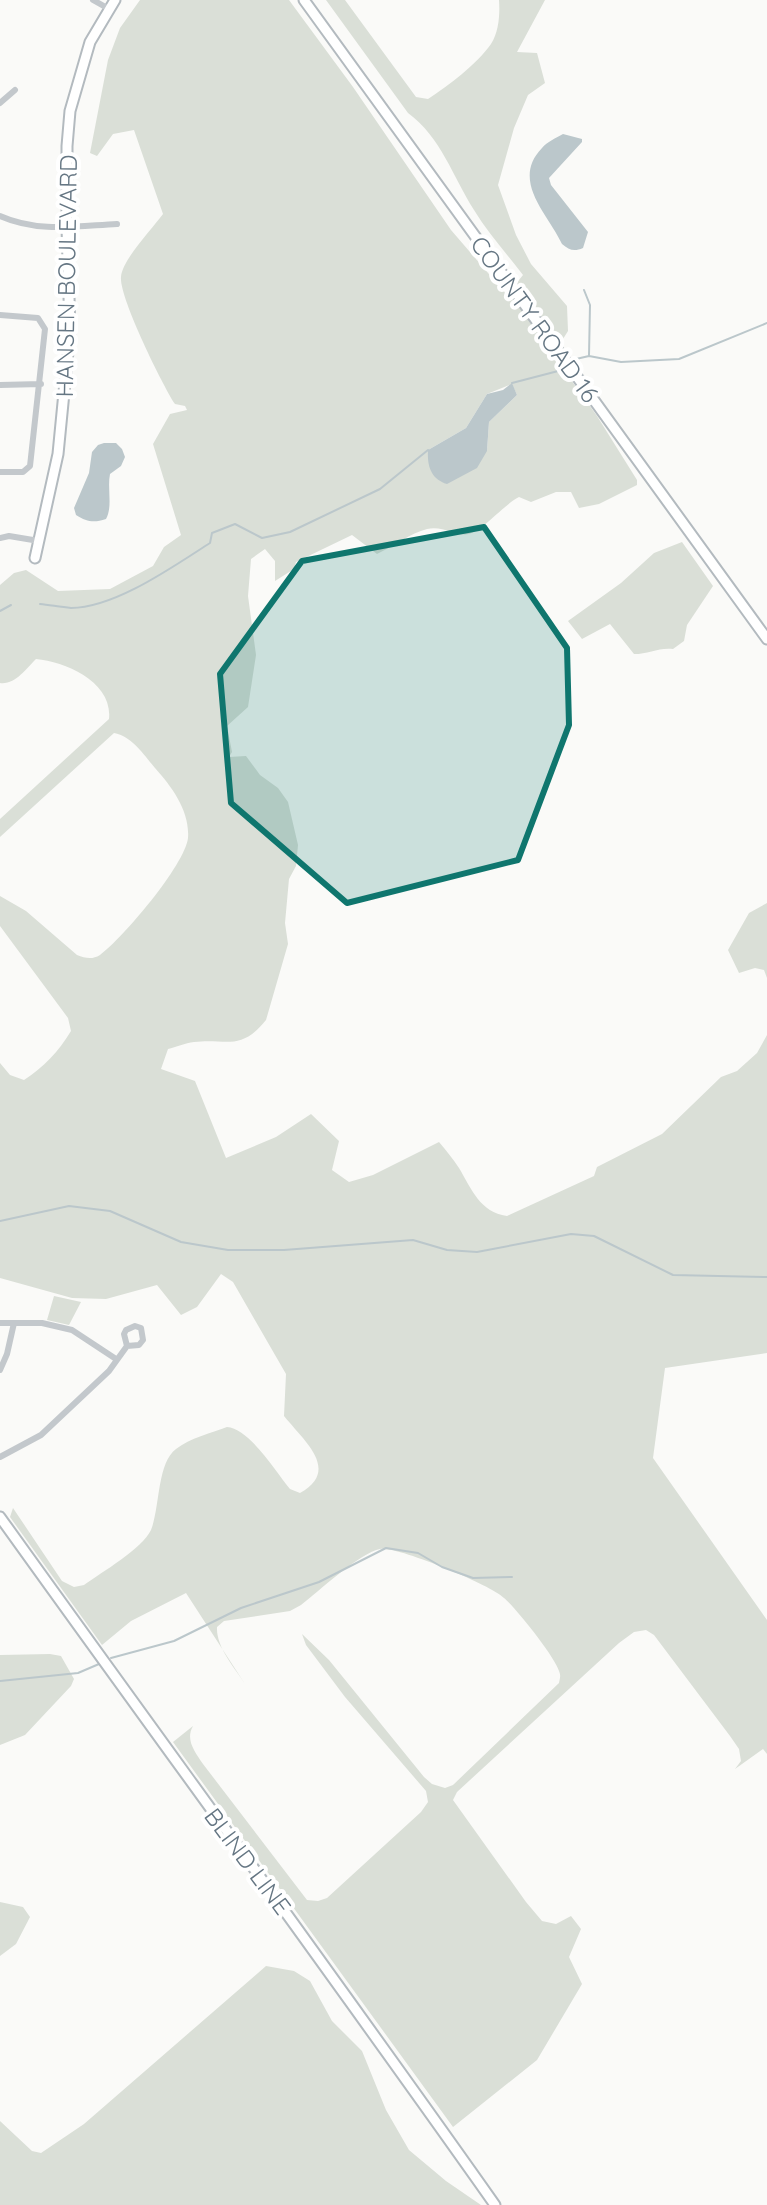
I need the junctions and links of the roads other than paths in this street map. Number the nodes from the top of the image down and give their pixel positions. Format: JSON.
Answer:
{"nodes":[{"id":1,"x":93,"y":0,"type":"edge"},
{"id":2,"x":304,"y":0,"type":"edge"},
{"id":3,"x":112,"y":5,"type":"edge"},
{"id":4,"x":15,"y":90,"type":"dead end"},
{"id":5,"x":0,"y":103,"type":"edge"},
{"id":6,"x":0,"y":216,"type":"edge"},
{"id":7,"x":117,"y":224,"type":"dead end"},
{"id":8,"x":67,"y":227,"type":"junction"},
{"id":9,"x":0,"y":315,"type":"edge"},
{"id":10,"x":41,"y":384,"type":"junction"},
{"id":11,"x":0,"y":385,"type":"edge"},
{"id":12,"x":0,"y":472,"type":"edge"},
{"id":13,"x":0,"y":538,"type":"edge"},
{"id":14,"x":39,"y":541,"type":"junction"},
{"id":15,"x":35,"y":558,"type":"dead end"},
{"id":16,"x":767,"y":639,"type":"edge"},
{"id":17,"x":0,"y":1323,"type":"edge"},
{"id":18,"x":14,"y":1323,"type":"junction"},
{"id":19,"x":127,"y":1346,"type":"dead end"},
{"id":20,"x":116,"y":1359,"type":"junction"},
{"id":21,"x":0,"y":1370,"type":"edge"},
{"id":22,"x":0,"y":1457,"type":"edge"},
{"id":23,"x":0,"y":1517,"type":"edge"},
{"id":24,"x":495,"y":2205,"type":"edge"}],
"edges":[{"from":1,"to":3,"type":"street"},
{"from":2,"to":16,"type":"street","name":"COUNTY ROAD 16"},
{"from":3,"to":8,"type":"street","name":"HANSEN BOULEVARD"},
{"from":4,"to":5,"type":"street"},
{"from":6,"to":8,"type":"street"},
{"from":7,"to":8,"type":"street"},
{"from":8,"to":14,"type":"street","name":"HANSEN BOULEVARD"},
{"from":9,"to":10,"type":"street"},
{"from":10,"to":11,"type":"street"},
{"from":10,"to":12,"type":"street"},
{"from":13,"to":14,"type":"street"},
{"from":14,"to":15,"type":"street","name":"HANSEN BOULEVARD"},
{"from":17,"to":18,"type":"street"},
{"from":18,"to":20,"type":"street"},
{"from":18,"to":21,"type":"street"},
{"from":19,"to":20,"type":"street"},
{"from":20,"to":22,"type":"street"},
{"from":23,"to":24,"type":"street","name":"BLIND LINE"}]}
